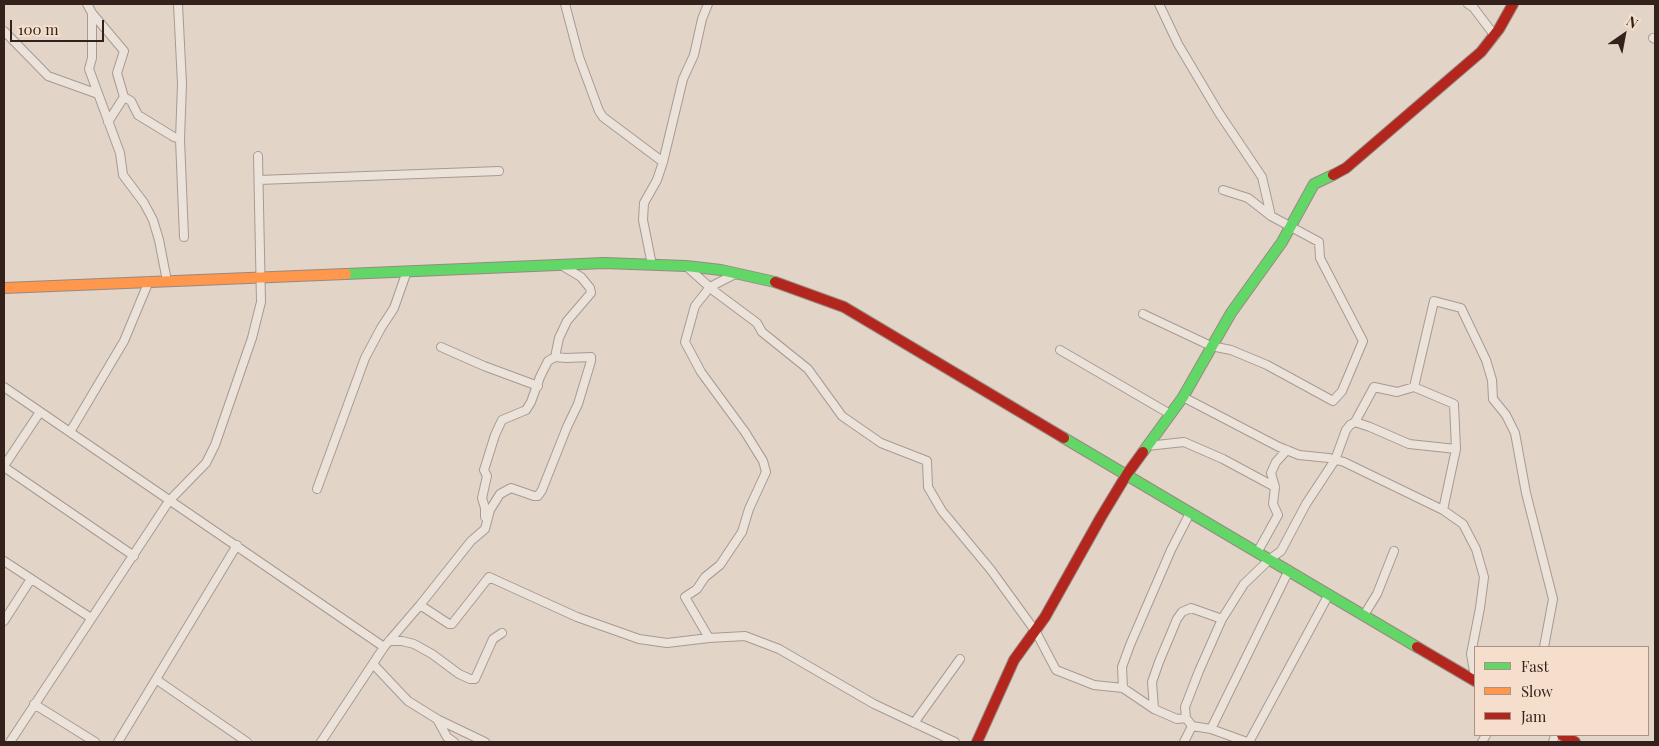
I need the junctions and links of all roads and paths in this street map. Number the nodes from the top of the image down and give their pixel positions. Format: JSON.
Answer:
{"nodes":[{"id":1,"x":87,"y":4,"type":"edge"},
{"id":2,"x":178,"y":4,"type":"edge"},
{"id":3,"x":566,"y":4,"type":"edge"},
{"id":4,"x":708,"y":4,"type":"edge"},
{"id":5,"x":1159,"y":4,"type":"edge"},
{"id":6,"x":1468,"y":4,"type":"edge"},
{"id":7,"x":1513,"y":4,"type":"edge"},
{"id":8,"x":92,"y":13,"type":"junction"},
{"id":9,"x":4,"y":31,"type":"edge"},
{"id":10,"x":1494,"y":36,"type":"junction"},
{"id":11,"x":98,"y":94,"type":"junction"},
{"id":12,"x":124,"y":96,"type":"junction"},
{"id":13,"x":108,"y":122,"type":"junction"},
{"id":14,"x":180,"y":139,"type":"junction"},
{"id":15,"x":258,"y":156,"type":"dead end"},
{"id":16,"x":663,"y":162,"type":"junction"},
{"id":17,"x":499,"y":170,"type":"dead end"},
{"id":18,"x":259,"y":180,"type":"junction"},
{"id":19,"x":1223,"y":190,"type":"dead end"},
{"id":20,"x":1271,"y":216,"type":"junction"},
{"id":21,"x":1290,"y":227,"type":"junction"},
{"id":22,"x":184,"y":237,"type":"dead end"},
{"id":23,"x":560,"y":265,"type":"junction"},
{"id":24,"x":652,"y":265,"type":"junction"},
{"id":25,"x":686,"y":266,"type":"junction"},
{"id":26,"x":407,"y":271,"type":"junction"},
{"id":27,"x":737,"y":273,"type":"junction"},
{"id":28,"x":262,"y":277,"type":"junction"},
{"id":29,"x":167,"y":281,"type":"junction"},
{"id":30,"x":149,"y":282,"type":"junction"},
{"id":31,"x":710,"y":287,"type":"junction"},
{"id":32,"x":4,"y":288,"type":"edge"},
{"id":33,"x":1143,"y":314,"type":"dead end"},
{"id":34,"x":1211,"y":346,"type":"junction"},
{"id":35,"x":441,"y":347,"type":"dead end"},
{"id":36,"x":1060,"y":350,"type":"dead end"},
{"id":37,"x":555,"y":356,"type":"junction"},
{"id":38,"x":538,"y":386,"type":"junction"},
{"id":39,"x":4,"y":387,"type":"edge"},
{"id":40,"x":1414,"y":387,"type":"junction"},
{"id":41,"x":1183,"y":397,"type":"junction"},
{"id":42,"x":40,"y":412,"type":"junction"},
{"id":43,"x":1170,"y":414,"type":"junction"},
{"id":44,"x":1355,"y":422,"type":"junction"},
{"id":45,"x":70,"y":432,"type":"junction"},
{"id":46,"x":1147,"y":446,"type":"junction"},
{"id":47,"x":1456,"y":449,"type":"junction"},
{"id":48,"x":1287,"y":450,"type":"junction"},
{"id":49,"x":1335,"y":460,"type":"junction"},
{"id":50,"x":4,"y":467,"type":"edge"},
{"id":51,"x":1127,"y":474,"type":"junction"},
{"id":52,"x":1275,"y":487,"type":"junction"},
{"id":53,"x":317,"y":489,"type":"dead end"},
{"id":54,"x":169,"y":501,"type":"junction"},
{"id":55,"x":1443,"y":510,"type":"junction"},
{"id":56,"x":1190,"y":513,"type":"junction"},
{"id":57,"x":485,"y":529,"type":"junction"},
{"id":58,"x":237,"y":545,"type":"junction"},
{"id":59,"x":1258,"y":551,"type":"junction"},
{"id":60,"x":1394,"y":551,"type":"dead end"},
{"id":61,"x":134,"y":556,"type":"junction"},
{"id":62,"x":1270,"y":559,"type":"junction"},
{"id":63,"x":4,"y":561,"type":"edge"},
{"id":64,"x":1289,"y":570,"type":"junction"},
{"id":65,"x":31,"y":579,"type":"junction"},
{"id":66,"x":1329,"y":594,"type":"junction"},
{"id":67,"x":420,"y":605,"type":"junction"},
{"id":68,"x":1364,"y":615,"type":"junction"},
{"id":69,"x":91,"y":618,"type":"junction"},
{"id":70,"x":1222,"y":618,"type":"junction"},
{"id":71,"x":4,"y":622,"type":"edge"},
{"id":72,"x":1036,"y":632,"type":"junction"},
{"id":73,"x":502,"y":633,"type":"dead end"},
{"id":74,"x":709,"y":638,"type":"junction"},
{"id":75,"x":387,"y":644,"type":"junction"},
{"id":76,"x":1544,"y":646,"type":"edge"},
{"id":77,"x":960,"y":660,"type":"dead end"},
{"id":78,"x":373,"y":664,"type":"junction"},
{"id":79,"x":1474,"y":673,"type":"edge"},
{"id":80,"x":1474,"y":678,"type":"edge"},
{"id":81,"x":157,"y":680,"type":"junction"},
{"id":82,"x":1123,"y":688,"type":"junction"},
{"id":83,"x":34,"y":704,"type":"junction"},
{"id":84,"x":1154,"y":709,"type":"junction"},
{"id":85,"x":1186,"y":718,"type":"junction"},
{"id":86,"x":437,"y":719,"type":"junction"},
{"id":87,"x":914,"y":723,"type":"junction"},
{"id":88,"x":1192,"y":726,"type":"junction"},
{"id":89,"x":1210,"y":729,"type":"junction"},
{"id":90,"x":1564,"y":736,"type":"edge"},
{"id":91,"x":10,"y":742,"type":"edge"},
{"id":92,"x":95,"y":742,"type":"edge"},
{"id":93,"x":118,"y":742,"type":"edge"},
{"id":94,"x":248,"y":742,"type":"edge"},
{"id":95,"x":322,"y":742,"type":"edge"},
{"id":96,"x":454,"y":742,"type":"edge"},
{"id":97,"x":485,"y":742,"type":"edge"},
{"id":98,"x":955,"y":742,"type":"edge"},
{"id":99,"x":977,"y":742,"type":"edge"},
{"id":100,"x":1184,"y":742,"type":"edge"},
{"id":101,"x":1248,"y":742,"type":"edge"},
{"id":102,"x":1575,"y":742,"type":"edge"}],
"edges":[{"from":1,"to":8,"type":"street"},
{"from":2,"to":14,"type":"street"},
{"from":3,"to":16,"type":"street"},
{"from":4,"to":16,"type":"street"},
{"from":5,"to":20,"type":"street"},
{"from":6,"to":10,"type":"street"},
{"from":7,"to":10,"type":"street"},
{"from":8,"to":11,"type":"street"},
{"from":8,"to":12,"type":"street"},
{"from":9,"to":11,"type":"street"},
{"from":10,"to":21,"type":"street"},
{"from":11,"to":13,"type":"street"},
{"from":12,"to":13,"type":"street"},
{"from":12,"to":14,"type":"street"},
{"from":13,"to":29,"type":"street"},
{"from":14,"to":22,"type":"street"},
{"from":15,"to":18,"type":"street"},
{"from":16,"to":24,"type":"street"},
{"from":17,"to":18,"type":"street"},
{"from":18,"to":28,"type":"street"},
{"from":19,"to":20,"type":"street"},
{"from":20,"to":21,"type":"street"},
{"from":21,"to":34,"type":"street"},
{"from":21,"to":34,"type":"street"},
{"from":23,"to":24,"type":"street"},
{"from":23,"to":26,"type":"street"},
{"from":23,"to":37,"type":"street"},
{"from":24,"to":25,"type":"street"},
{"from":25,"to":27,"type":"street"},
{"from":25,"to":31,"type":"street"},
{"from":26,"to":28,"type":"street"},
{"from":26,"to":53,"type":"street"},
{"from":27,"to":31,"type":"street"},
{"from":27,"to":51,"type":"street"},
{"from":28,"to":29,"type":"street"},
{"from":28,"to":54,"type":"street"},
{"from":29,"to":30,"type":"street"},
{"from":30,"to":32,"type":"street"},
{"from":30,"to":45,"type":"street"},
{"from":31,"to":72,"type":"street"},
{"from":31,"to":74,"type":"street"},
{"from":33,"to":34,"type":"street"},
{"from":34,"to":41,"type":"street"},
{"from":35,"to":38,"type":"street"},
{"from":36,"to":43,"type":"street"},
{"from":37,"to":38,"type":"street"},
{"from":37,"to":57,"type":"street"},
{"from":38,"to":57,"type":"street"},
{"from":39,"to":42,"type":"street"},
{"from":40,"to":44,"type":"street"},
{"from":40,"to":47,"type":"street"},
{"from":40,"to":76,"type":"street"},
{"from":41,"to":43,"type":"street"},
{"from":41,"to":48,"type":"street"},
{"from":42,"to":45,"type":"street"},
{"from":42,"to":50,"type":"street"},
{"from":43,"to":46,"type":"street"},
{"from":44,"to":47,"type":"street"},
{"from":44,"to":49,"type":"street"},
{"from":45,"to":54,"type":"street"},
{"from":46,"to":51,"type":"street"},
{"from":46,"to":52,"type":"street"},
{"from":47,"to":55,"type":"street"},
{"from":48,"to":49,"type":"street"},
{"from":48,"to":52,"type":"street"},
{"from":49,"to":55,"type":"street"},
{"from":49,"to":62,"type":"street"},
{"from":50,"to":61,"type":"street"},
{"from":51,"to":56,"type":"street"},
{"from":51,"to":72,"type":"street"},
{"from":52,"to":59,"type":"street"},
{"from":54,"to":58,"type":"street"},
{"from":54,"to":61,"type":"street"},
{"from":55,"to":79,"type":"street"},
{"from":56,"to":59,"type":"street"},
{"from":56,"to":82,"type":"street"},
{"from":57,"to":67,"type":"street"},
{"from":58,"to":75,"type":"street"},
{"from":58,"to":81,"type":"street"},
{"from":59,"to":62,"type":"street"},
{"from":60,"to":68,"type":"street"},
{"from":61,"to":69,"type":"street"},
{"from":62,"to":64,"type":"street"},
{"from":62,"to":70,"type":"street"},
{"from":63,"to":65,"type":"street"},
{"from":64,"to":66,"type":"street"},
{"from":64,"to":89,"type":"street"},
{"from":65,"to":69,"type":"street"},
{"from":65,"to":71,"type":"street"},
{"from":66,"to":68,"type":"street"},
{"from":66,"to":101,"type":"street"},
{"from":67,"to":74,"type":"street"},
{"from":67,"to":75,"type":"street"},
{"from":68,"to":80,"type":"street"},
{"from":69,"to":83,"type":"street"},
{"from":70,"to":84,"type":"street"},
{"from":70,"to":85,"type":"street"},
{"from":72,"to":82,"type":"street"},
{"from":72,"to":99,"type":"street"},
{"from":73,"to":75,"type":"street"},
{"from":74,"to":87,"type":"street"},
{"from":75,"to":78,"type":"street"},
{"from":77,"to":87,"type":"street"},
{"from":78,"to":86,"type":"street"},
{"from":78,"to":95,"type":"street"},
{"from":81,"to":93,"type":"street"},
{"from":81,"to":94,"type":"street"},
{"from":82,"to":84,"type":"street"},
{"from":83,"to":91,"type":"street"},
{"from":83,"to":92,"type":"street"},
{"from":84,"to":85,"type":"street"},
{"from":85,"to":88,"type":"street"},
{"from":86,"to":96,"type":"street"},
{"from":86,"to":97,"type":"street"},
{"from":87,"to":98,"type":"street"},
{"from":88,"to":89,"type":"street"},
{"from":88,"to":100,"type":"street"},
{"from":89,"to":101,"type":"street"},
{"from":90,"to":102,"type":"street"}]}
